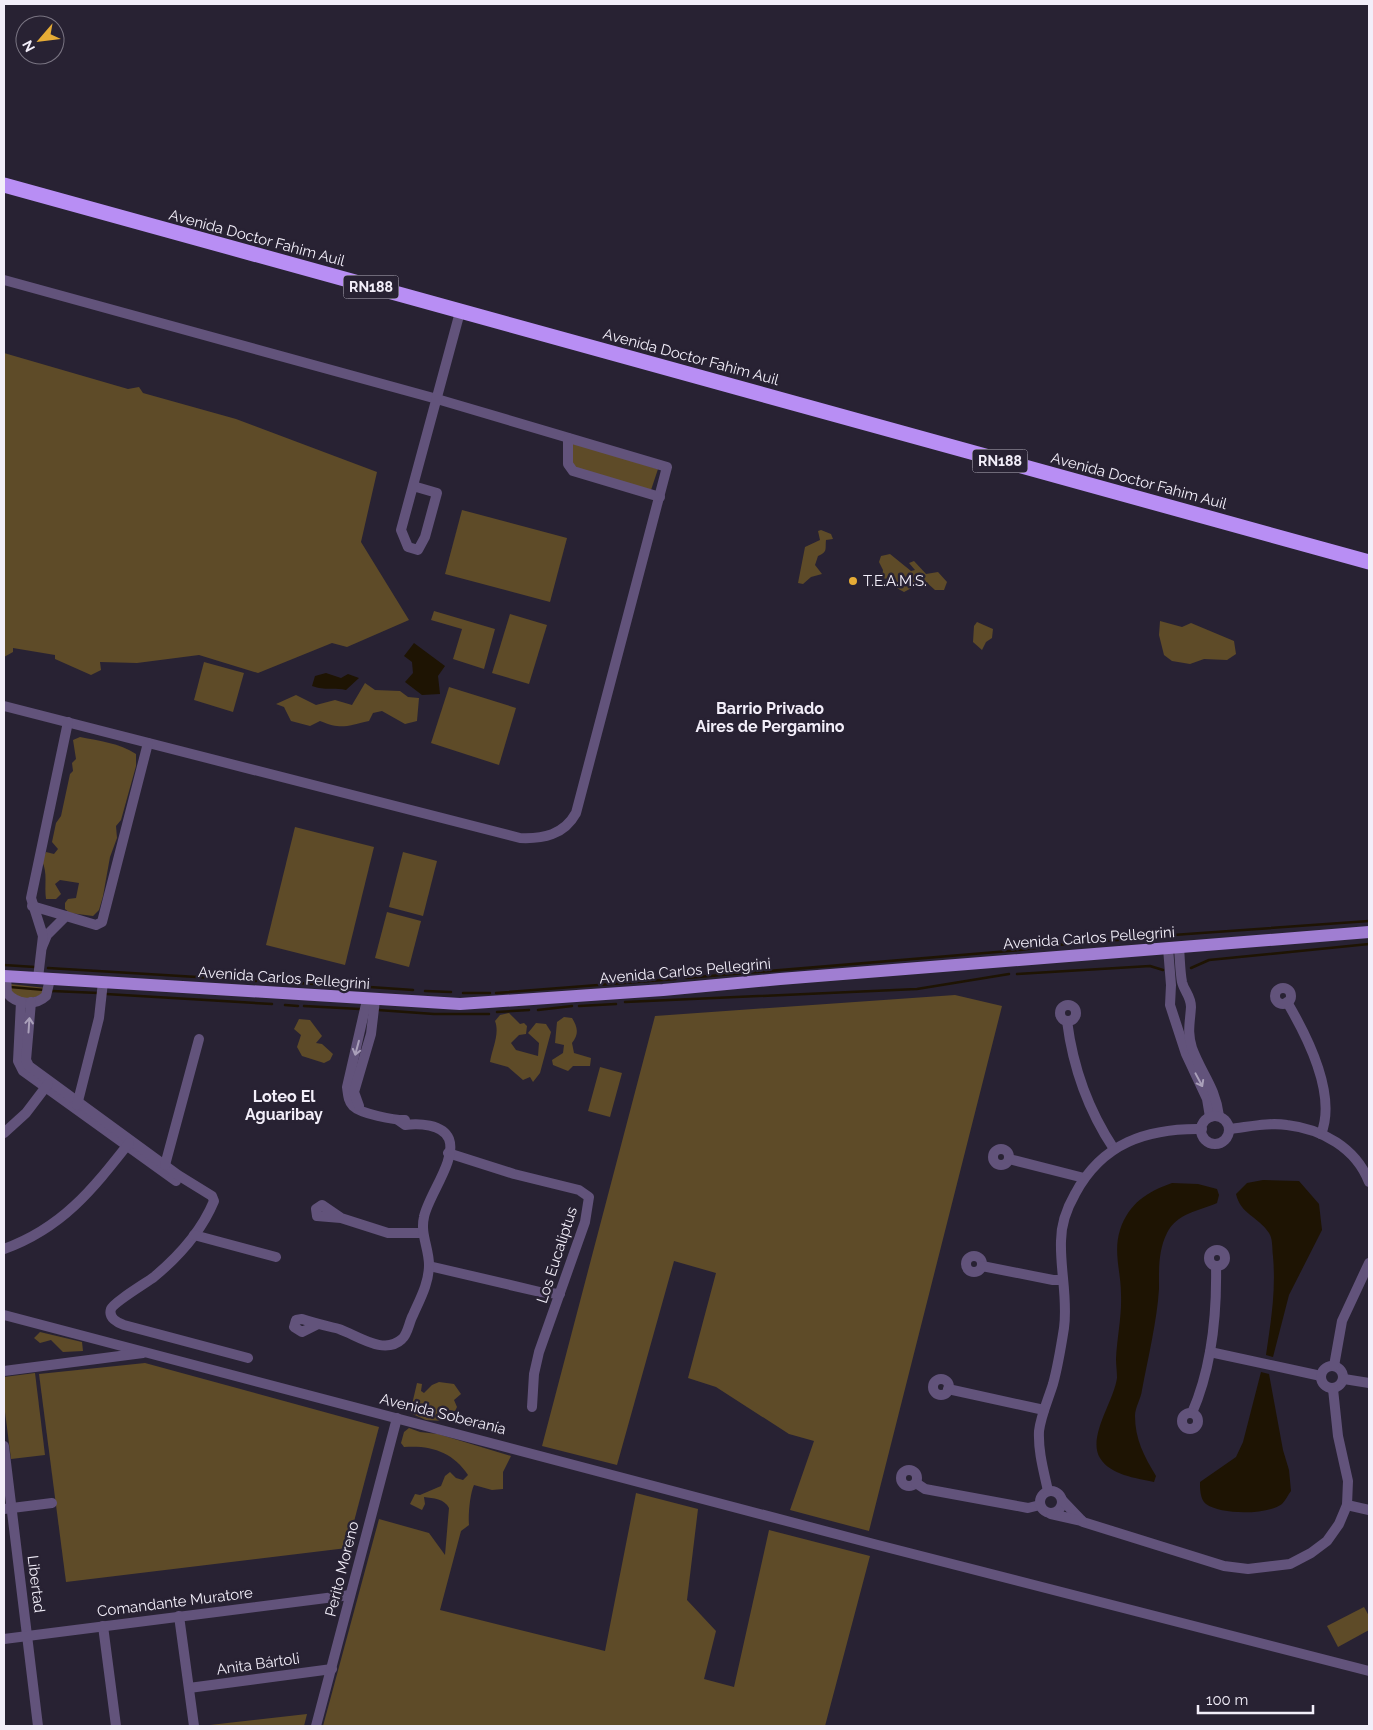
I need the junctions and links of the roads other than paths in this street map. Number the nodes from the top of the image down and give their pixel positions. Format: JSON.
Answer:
{"nodes":[{"id":1,"x":4,"y":186,"type":"edge"},
{"id":2,"x":4,"y":280,"type":"edge"},
{"id":3,"x":460,"y":312,"type":"junction"},
{"id":4,"x":437,"y":399,"type":"junction"},
{"id":5,"x":568,"y":438,"type":"junction"},
{"id":6,"x":413,"y":486,"type":"junction"},
{"id":7,"x":660,"y":497,"type":"junction"},
{"id":8,"x":1369,"y":562,"type":"edge"},
{"id":9,"x":4,"y":706,"type":"edge"},
{"id":10,"x":68,"y":722,"type":"junction"},
{"id":11,"x":148,"y":742,"type":"junction"},
{"id":12,"x":32,"y":906,"type":"junction"},
{"id":13,"x":66,"y":916,"type":"junction"},
{"id":14,"x":1369,"y":932,"type":"edge"},
{"id":15,"x":42,"y":947,"type":"junction"},
{"id":16,"x":1174,"y":948,"type":"junction"},
{"id":17,"x":5,"y":976,"type":"edge"},
{"id":18,"x":44,"y":978,"type":"junction"},
{"id":19,"x":103,"y":982,"type":"junction"},
{"id":20,"x":1182,"y":984,"type":"junction"},
{"id":21,"x":1171,"y":985,"type":"junction"},
{"id":22,"x":371,"y":1000,"type":"junction"},
{"id":23,"x":26,"y":1002,"type":"junction"},
{"id":24,"x":1287,"y":1002,"type":"dead end"},
{"id":25,"x":1188,"y":1020,"type":"junction"},
{"id":26,"x":1067,"y":1021,"type":"dead end"},
{"id":27,"x":1175,"y":1022,"type":"junction"},
{"id":28,"x":199,"y":1039,"type":"dead end"},
{"id":29,"x":48,"y":1085,"type":"junction"},
{"id":30,"x":77,"y":1105,"type":"junction"},
{"id":31,"x":1214,"y":1116,"type":"junction"},
{"id":32,"x":1202,"y":1129,"type":"junction"},
{"id":33,"x":1229,"y":1129,"type":"junction"},
{"id":34,"x":4,"y":1133,"type":"edge"},
{"id":35,"x":1321,"y":1134,"type":"junction"},
{"id":36,"x":129,"y":1144,"type":"junction"},
{"id":37,"x":1114,"y":1149,"type":"junction"},
{"id":38,"x":448,"y":1153,"type":"junction"},
{"id":39,"x":1009,"y":1159,"type":"dead end"},
{"id":40,"x":165,"y":1165,"type":"junction"},
{"id":41,"x":1367,"y":1167,"type":"edge"},
{"id":42,"x":1084,"y":1178,"type":"junction"},
{"id":43,"x":1369,"y":1182,"type":"edge"},
{"id":44,"x":206,"y":1192,"type":"junction"},
{"id":45,"x":341,"y":1218,"type":"dead end"},
{"id":46,"x":422,"y":1233,"type":"junction"},
{"id":47,"x":194,"y":1235,"type":"junction"},
{"id":48,"x":4,"y":1249,"type":"edge"},
{"id":49,"x":276,"y":1257,"type":"dead end"},
{"id":50,"x":1369,"y":1263,"type":"edge"},
{"id":51,"x":429,"y":1266,"type":"junction"},
{"id":52,"x":982,"y":1266,"type":"dead end"},
{"id":53,"x":1216,"y":1266,"type":"dead end"},
{"id":54,"x":1063,"y":1280,"type":"junction"},
{"id":55,"x":560,"y":1294,"type":"junction"},
{"id":56,"x":4,"y":1315,"type":"edge"},
{"id":57,"x":318,"y":1324,"type":"dead end"},
{"id":58,"x":149,"y":1352,"type":"junction"},
{"id":59,"x":1210,"y":1352,"type":"junction"},
{"id":60,"x":248,"y":1358,"type":"dead end"},
{"id":61,"x":1334,"y":1366,"type":"junction"},
{"id":62,"x":4,"y":1370,"type":"edge"},
{"id":63,"x":1321,"y":1376,"type":"junction"},
{"id":64,"x":1344,"y":1379,"type":"junction"},
{"id":65,"x":1369,"y":1383,"type":"edge"},
{"id":66,"x":948,"y":1389,"type":"dead end"},
{"id":67,"x":1333,"y":1389,"type":"junction"},
{"id":68,"x":532,"y":1407,"type":"dead end"},
{"id":69,"x":1044,"y":1410,"type":"junction"},
{"id":70,"x":1192,"y":1413,"type":"dead end"},
{"id":71,"x":397,"y":1418,"type":"junction"},
{"id":72,"x":4,"y":1446,"type":"edge"},
{"id":73,"x":916,"y":1483,"type":"dead end"},
{"id":74,"x":1048,"y":1491,"type":"junction"},
{"id":75,"x":1062,"y":1500,"type":"junction"},
{"id":76,"x":52,"y":1503,"type":"dead end"},
{"id":77,"x":1040,"y":1505,"type":"junction"},
{"id":78,"x":1347,"y":1505,"type":"junction"},
{"id":79,"x":8,"y":1508,"type":"edge"},
{"id":80,"x":1369,"y":1510,"type":"edge"},
{"id":81,"x":1051,"y":1514,"type":"junction"},
{"id":82,"x":1083,"y":1522,"type":"junction"},
{"id":83,"x":350,"y":1595,"type":"junction"},
{"id":84,"x":180,"y":1616,"type":"junction"},
{"id":85,"x":104,"y":1626,"type":"junction"},
{"id":86,"x":28,"y":1636,"type":"junction"},
{"id":87,"x":4,"y":1639,"type":"edge"},
{"id":88,"x":332,"y":1669,"type":"junction"},
{"id":89,"x":1369,"y":1671,"type":"edge"},
{"id":90,"x":189,"y":1688,"type":"junction"},
{"id":91,"x":38,"y":1726,"type":"edge"},
{"id":92,"x":116,"y":1726,"type":"edge"},
{"id":93,"x":194,"y":1726,"type":"edge"},
{"id":94,"x":316,"y":1726,"type":"edge"}],
"edges":[{"from":1,"to":3,"type":"highway","name":"Avenida Doctor Fahim Auil","number":"RN188"},
{"from":2,"to":4,"type":"street"},
{"from":3,"to":4,"type":"street"},
{"from":3,"to":8,"type":"highway","name":"Avenida Doctor Fahim Auil","number":"RN188"},
{"from":4,"to":5,"type":"street"},
{"from":4,"to":6,"type":"street"},
{"from":5,"to":7,"type":"street"},
{"from":5,"to":7,"type":"street"},
{"from":6,"to":6,"type":"street"},
{"from":7,"to":11,"type":"street"},
{"from":9,"to":10,"type":"street"},
{"from":10,"to":11,"type":"street"},
{"from":10,"to":12,"type":"street"},
{"from":11,"to":13,"type":"street"},
{"from":12,"to":13,"type":"street"},
{"from":12,"to":15,"type":"street"},
{"from":13,"to":15,"type":"street"},
{"from":14,"to":16,"type":"main road","name":"Avenida Carlos Pellegrini"},
{"from":15,"to":18,"type":"street"},
{"from":16,"to":20,"type":"street"},
{"from":16,"to":21,"type":"street"},
{"from":16,"to":22,"type":"main road","name":"Avenida Carlos Pellegrini"},
{"from":17,"to":18,"type":"main road","name":"Avenida Carlos Pellegrini"},
{"from":17,"to":23,"type":"street"},
{"from":18,"to":19,"type":"main road","name":"Avenida Carlos Pellegrini"},
{"from":18,"to":23,"type":"street"},
{"from":19,"to":22,"type":"main road","name":"Avenida Carlos Pellegrini"},
{"from":19,"to":30,"type":"street"},
{"from":20,"to":21,"type":"street"},
{"from":20,"to":25,"type":"street"},
{"from":21,"to":27,"type":"street"},
{"from":22,"to":38,"type":"street"},
{"from":23,"to":29,"type":"street"},
{"from":24,"to":35,"type":"street"},
{"from":25,"to":27,"type":"street"},
{"from":25,"to":31,"type":"street"},
{"from":26,"to":37,"type":"street"},
{"from":27,"to":31,"type":"street","one_way":true},
{"from":28,"to":40,"type":"street"},
{"from":29,"to":30,"type":"street"},
{"from":29,"to":34,"type":"street"},
{"from":30,"to":36,"type":"street"},
{"from":31,"to":32,"type":"street"},
{"from":31,"to":33,"type":"street"},
{"from":32,"to":33,"type":"street"},
{"from":32,"to":37,"type":"street"},
{"from":33,"to":35,"type":"street"},
{"from":35,"to":41,"type":"street"},
{"from":36,"to":40,"type":"street"},
{"from":36,"to":44,"type":"street"},
{"from":36,"to":48,"type":"street"},
{"from":37,"to":42,"type":"street"},
{"from":38,"to":46,"type":"street"},
{"from":38,"to":55,"type":"street","name":"Los Eucaliptus"},
{"from":39,"to":42,"type":"street"},
{"from":40,"to":44,"type":"street"},
{"from":41,"to":43,"type":"street"},
{"from":42,"to":54,"type":"street"},
{"from":44,"to":47,"type":"street"},
{"from":45,"to":46,"type":"street"},
{"from":46,"to":51,"type":"street"},
{"from":47,"to":49,"type":"street"},
{"from":47,"to":60,"type":"street"},
{"from":50,"to":61,"type":"street"},
{"from":51,"to":55,"type":"street"},
{"from":51,"to":57,"type":"street"},
{"from":52,"to":54,"type":"street"},
{"from":53,"to":59,"type":"street"},
{"from":54,"to":69,"type":"street"},
{"from":55,"to":68,"type":"street","name":"Los Eucaliptus"},
{"from":56,"to":58,"type":"street","name":"Avenida Soberanía"},
{"from":58,"to":62,"type":"street"},
{"from":58,"to":71,"type":"street","name":"Avenida Soberanía"},
{"from":59,"to":63,"type":"street"},
{"from":59,"to":70,"type":"street"},
{"from":61,"to":63,"type":"street"},
{"from":61,"to":64,"type":"street"},
{"from":63,"to":67,"type":"street"},
{"from":64,"to":65,"type":"street"},
{"from":64,"to":67,"type":"street"},
{"from":66,"to":69,"type":"street"},
{"from":67,"to":78,"type":"street"},
{"from":69,"to":74,"type":"street"},
{"from":71,"to":83,"type":"street","name":"Perito Moreno"},
{"from":71,"to":89,"type":"street","name":"Avenida Soberanía"},
{"from":72,"to":79,"type":"street","name":"Libertad"},
{"from":73,"to":77,"type":"street"},
{"from":74,"to":75,"type":"street"},
{"from":74,"to":77,"type":"street"},
{"from":75,"to":81,"type":"street"},
{"from":75,"to":82,"type":"street"},
{"from":76,"to":79,"type":"street"},
{"from":77,"to":81,"type":"street"},
{"from":78,"to":80,"type":"street"},
{"from":78,"to":82,"type":"street"},
{"from":79,"to":86,"type":"street","name":"Libertad"},
{"from":81,"to":82,"type":"street"},
{"from":83,"to":84,"type":"street","name":"Comandante Muratore"},
{"from":83,"to":88,"type":"street","name":"Perito Moreno"},
{"from":84,"to":85,"type":"street","name":"Comandante Muratore"},
{"from":84,"to":90,"type":"street"},
{"from":85,"to":86,"type":"street","name":"Comandante Muratore"},
{"from":85,"to":92,"type":"street"},
{"from":86,"to":87,"type":"street","name":"Comandante Muratore"},
{"from":86,"to":91,"type":"street","name":"Libertad"},
{"from":88,"to":90,"type":"street","name":"Anita Bártoli"},
{"from":88,"to":94,"type":"street","name":"Perito Moreno"},
{"from":90,"to":93,"type":"street"}]}
